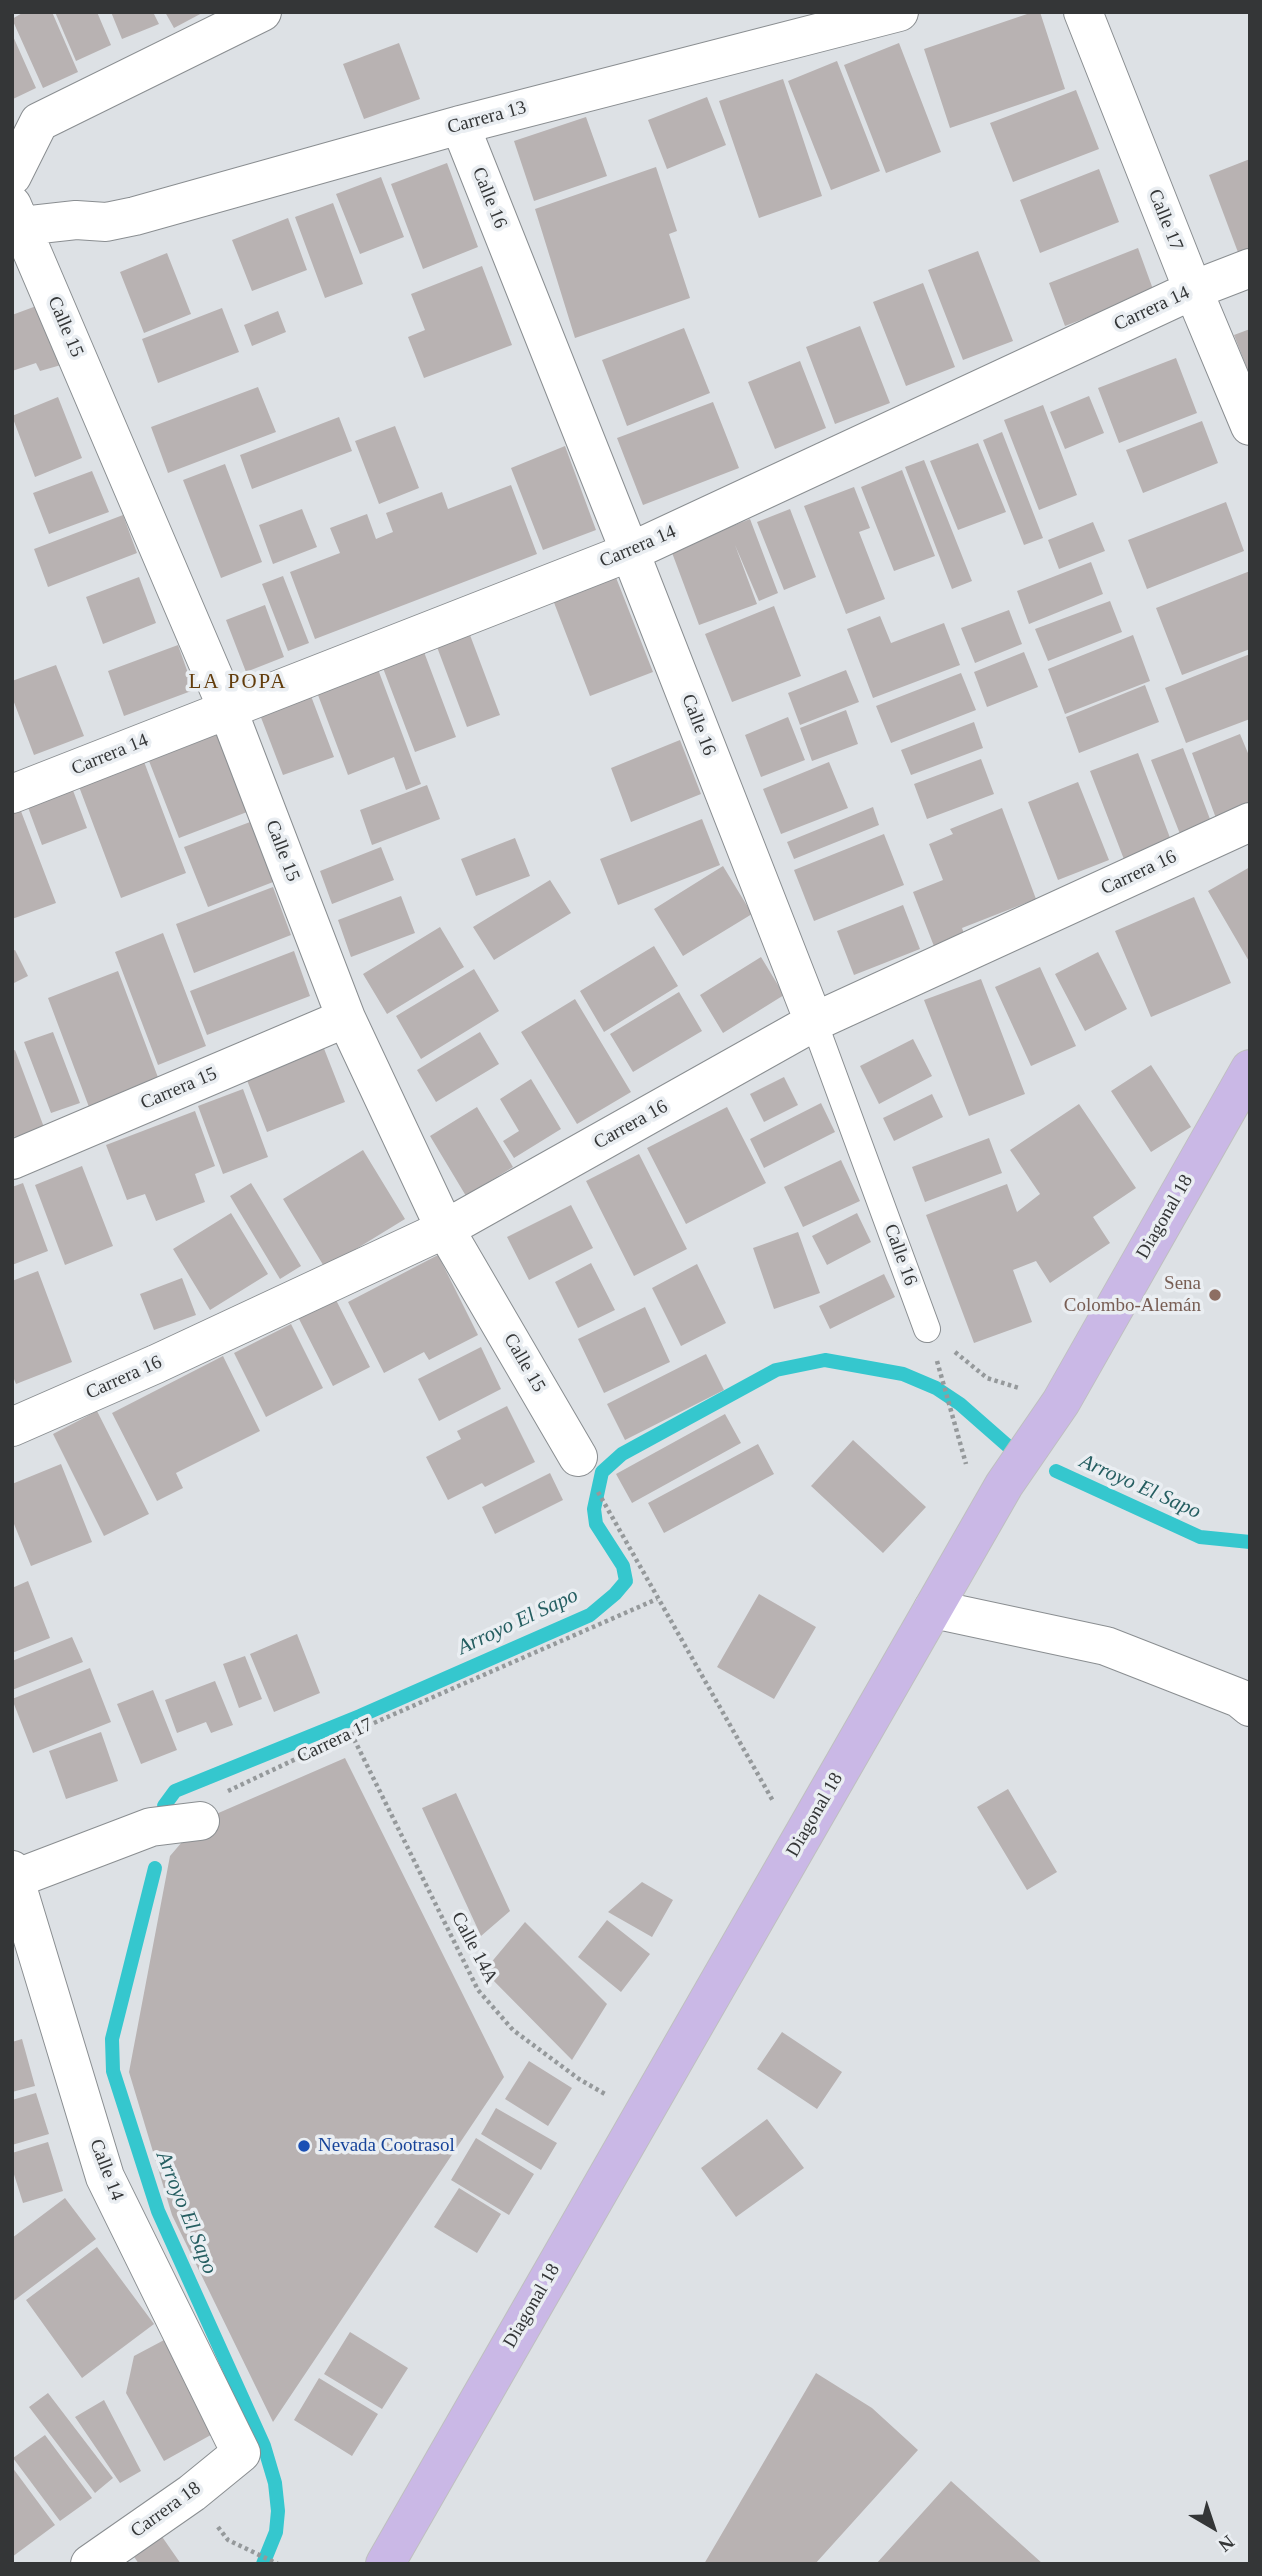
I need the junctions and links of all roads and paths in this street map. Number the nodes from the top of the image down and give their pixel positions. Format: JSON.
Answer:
{"nodes":[{"id":1,"x":262,"y":12,"type":"edge"},
{"id":2,"x":899,"y":12,"type":"edge"},
{"id":3,"x":1083,"y":12,"type":"edge"},
{"id":4,"x":460,"y":125,"type":"junction"},
{"id":5,"x":12,"y":176,"type":"edge"},
{"id":6,"x":15,"y":214,"type":"edge"},
{"id":7,"x":1250,"y":268,"type":"edge"},
{"id":8,"x":1193,"y":290,"type":"junction"},
{"id":9,"x":1250,"y":426,"type":"edge"},
{"id":10,"x":630,"y":552,"type":"junction"},
{"id":11,"x":227,"y":708,"type":"junction"},
{"id":12,"x":12,"y":794,"type":"edge"},
{"id":13,"x":1250,"y":822,"type":"edge"},
{"id":14,"x":346,"y":1018,"type":"junction"},
{"id":15,"x":814,"y":1022,"type":"junction"},
{"id":16,"x":1250,"y":1069,"type":"edge"},
{"id":17,"x":12,"y":1160,"type":"edge"},
{"id":18,"x":445,"y":1229,"type":"junction"},
{"id":19,"x":927,"y":1329,"type":"joint"},
{"id":20,"x":941,"y":1376,"type":"dead end"},
{"id":21,"x":1055,"y":1412,"type":"junction"},
{"id":22,"x":956,"y":1422,"type":"dead end"},
{"id":23,"x":12,"y":1427,"type":"edge"},
{"id":24,"x":578,"y":1457,"type":"dead end"},
{"id":25,"x":604,"y":1502,"type":"dead end"},
{"id":26,"x":657,"y":1599,"type":"junction"},
{"id":27,"x":933,"y":1609,"type":"junction"},
{"id":28,"x":1250,"y":1707,"type":"edge"},
{"id":29,"x":351,"y":1734,"type":"junction"},
{"id":30,"x":226,"y":1792,"type":"dead end"},
{"id":31,"x":200,"y":1821,"type":"dead end"},
{"id":32,"x":798,"y":1844,"type":"junction"},
{"id":33,"x":13,"y":1876,"type":"edge"},
{"id":34,"x":642,"y":2116,"type":"junction"},
{"id":35,"x":241,"y":2453,"type":"joint"},
{"id":36,"x":253,"y":2554,"type":"dead end"},
{"id":37,"x":90,"y":2564,"type":"edge"},
{"id":38,"x":278,"y":2564,"type":"edge"},
{"id":39,"x":385,"y":2564,"type":"edge"}],
"edges":[{"from":1,"to":5,"type":"street"},
{"from":2,"to":4,"type":"street","name":"Carrera 13"},
{"from":3,"to":8,"type":"street","name":"Calle 17"},
{"from":4,"to":6,"type":"street","name":"Carrera 13"},
{"from":4,"to":10,"type":"street","name":"Calle 16"},
{"from":6,"to":11,"type":"street","name":"Calle 15"},
{"from":7,"to":8,"type":"street","name":"Carrera 14"},
{"from":8,"to":9,"type":"street","name":"Calle 17"},
{"from":8,"to":10,"type":"street","name":"Carrera 14"},
{"from":10,"to":11,"type":"street","name":"Carrera 14"},
{"from":10,"to":15,"type":"street","name":"Calle 16"},
{"from":11,"to":12,"type":"street","name":"Carrera 14"},
{"from":11,"to":14,"type":"street","name":"Calle 15"},
{"from":13,"to":15,"type":"street","name":"Carrera 16"},
{"from":14,"to":17,"type":"street","name":"Carrera 15"},
{"from":14,"to":18,"type":"street","name":"Calle 15"},
{"from":15,"to":18,"type":"street","name":"Carrera 16"},
{"from":15,"to":19,"type":"lane","name":"Calle 16"},
{"from":16,"to":21,"type":"main road","name":"Diagonal 18"},
{"from":18,"to":23,"type":"street","name":"Carrera 16"},
{"from":18,"to":24,"type":"street","name":"Calle 15"},
{"from":19,"to":21,"type":"path"},
{"from":20,"to":22,"type":"path"},
{"from":21,"to":27,"type":"main road","name":"Diagonal 18"},
{"from":25,"to":26,"type":"path"},
{"from":26,"to":29,"type":"path","name":"Carrera 17"},
{"from":26,"to":32,"type":"path"},
{"from":27,"to":28,"type":"street"},
{"from":27,"to":32,"type":"main road","name":"Diagonal 18"},
{"from":29,"to":30,"type":"path","name":"Carrera 17"},
{"from":29,"to":34,"type":"path","name":"Calle 14A"},
{"from":31,"to":33,"type":"street"},
{"from":32,"to":34,"type":"main road","name":"Diagonal 18"},
{"from":33,"to":35,"type":"street","name":"Calle 14"},
{"from":34,"to":39,"type":"main road","name":"Diagonal 18"},
{"from":35,"to":37,"type":"street","name":"Carrera 18"},
{"from":36,"to":38,"type":"path"}]}
